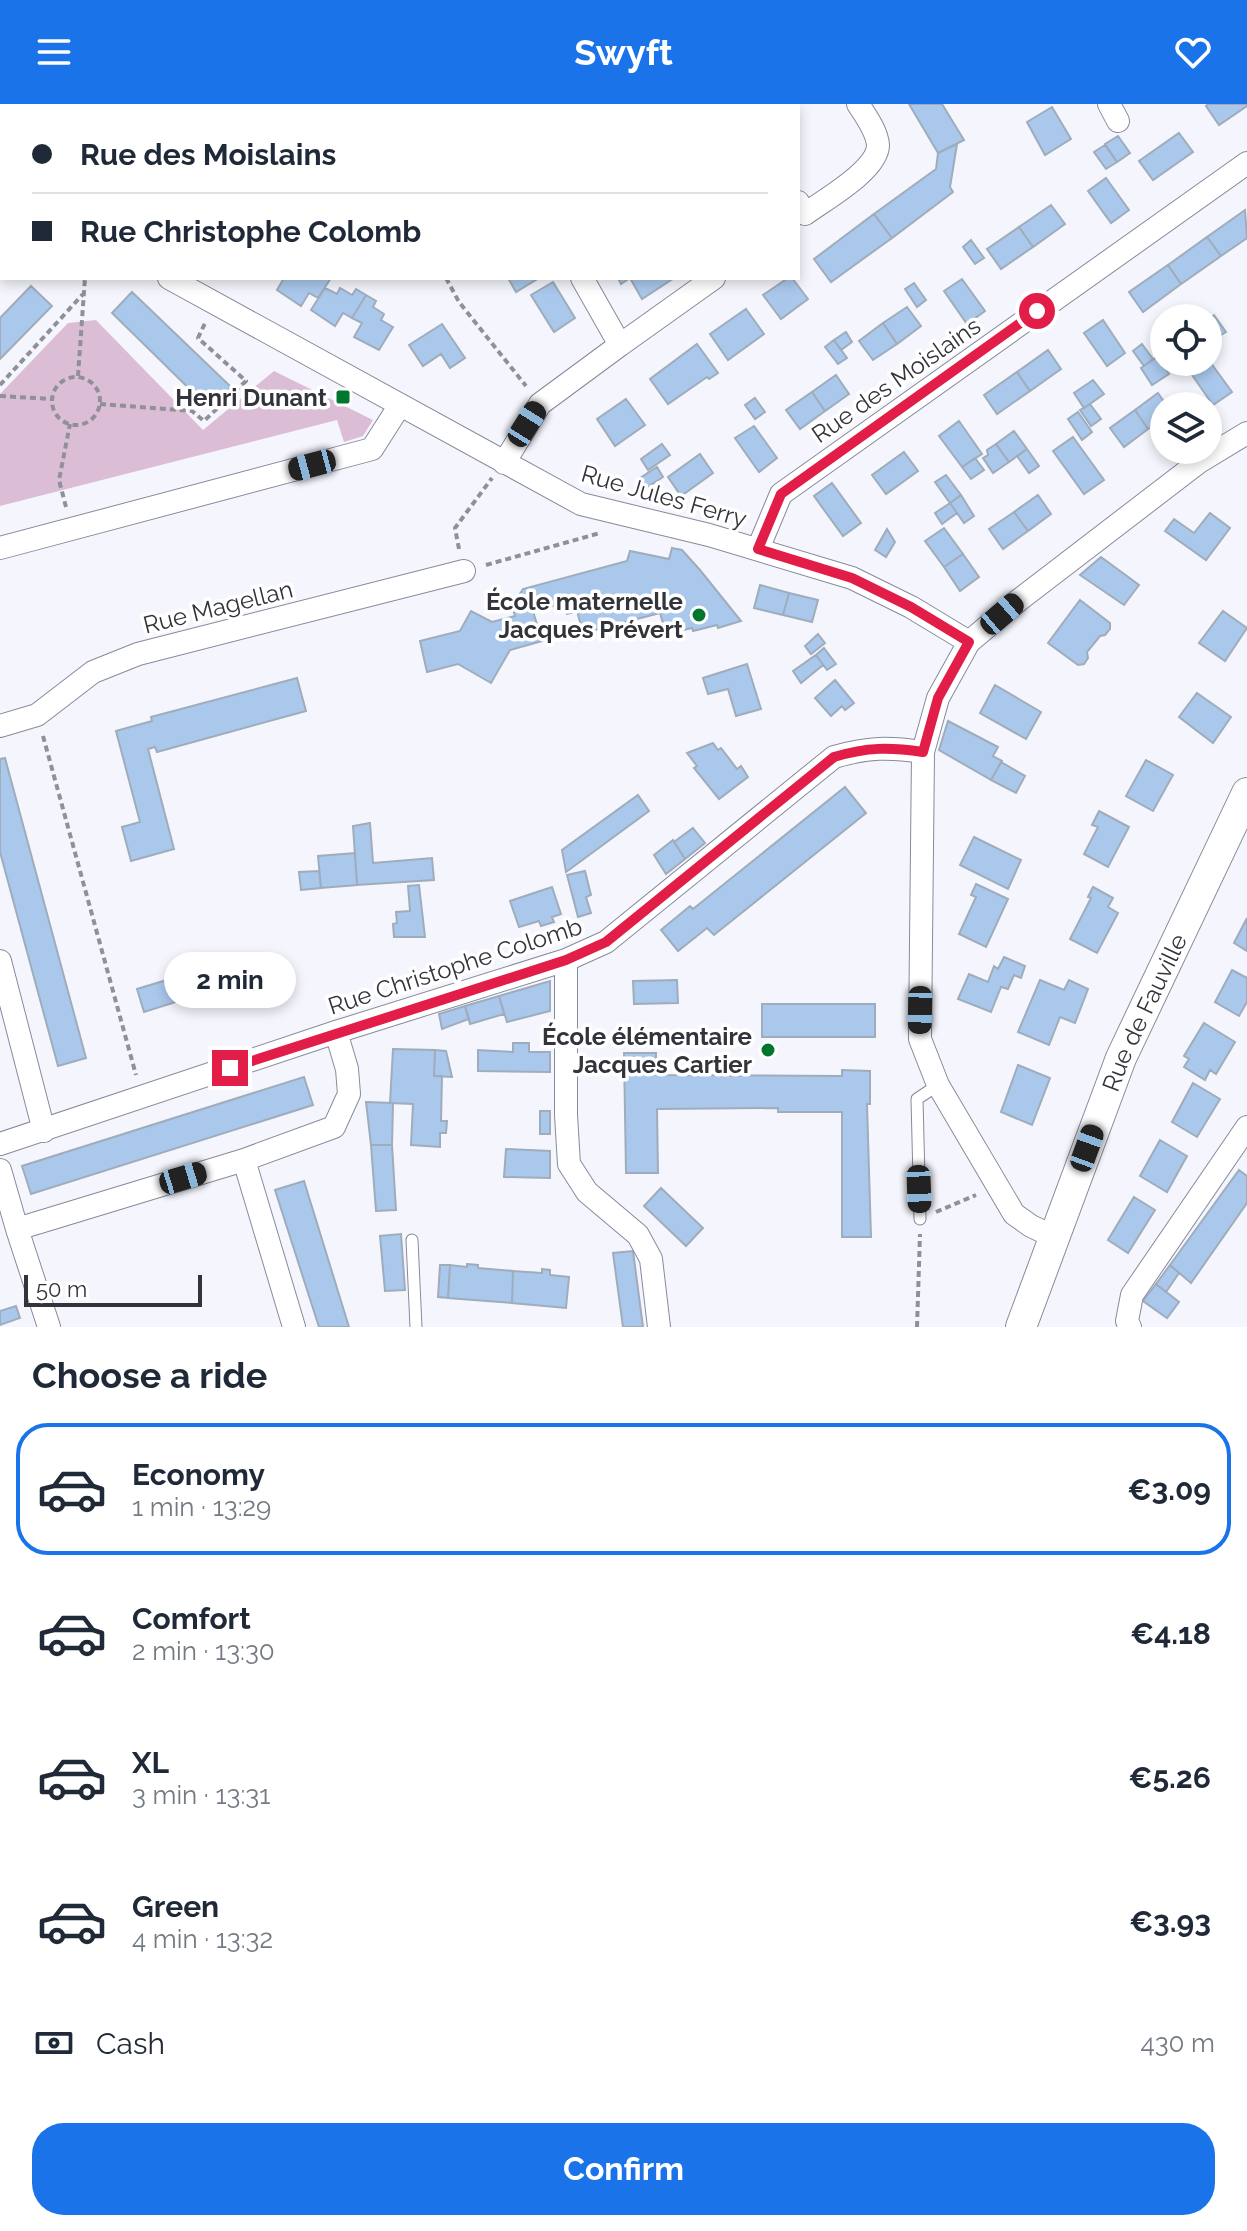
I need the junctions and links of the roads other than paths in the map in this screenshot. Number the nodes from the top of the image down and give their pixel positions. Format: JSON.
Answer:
{"nodes":[{"id":1,"x":858,"y":104,"type":"edge"},
{"id":2,"x":1247,"y":163,"type":"edge"},
{"id":3,"x":800,"y":211,"type":"edge"},
{"id":4,"x":173,"y":280,"type":"edge"},
{"id":5,"x":583,"y":280,"type":"edge"},
{"id":6,"x":711,"y":280,"type":"edge"},
{"id":7,"x":620,"y":345,"type":"junction"},
{"id":8,"x":400,"y":405,"type":"junction"},
{"id":9,"x":1247,"y":433,"type":"edge"},
{"id":10,"x":504,"y":463,"type":"junction"},
{"id":11,"x":0,"y":548,"type":"edge"},
{"id":12,"x":758,"y":549,"type":"junction"},
{"id":13,"x":464,"y":571,"type":"road end"},
{"id":14,"x":969,"y":642,"type":"junction"},
{"id":15,"x":0,"y":726,"type":"edge"},
{"id":16,"x":923,"y":752,"type":"junction"},
{"id":17,"x":1247,"y":793,"type":"edge"},
{"id":18,"x":566,"y":960,"type":"junction"},
{"id":19,"x":0,"y":961,"type":"edge"},
{"id":20,"x":336,"y":1032,"type":"junction"},
{"id":21,"x":938,"y":1085,"type":"junction"},
{"id":22,"x":44,"y":1131,"type":"junction"},
{"id":23,"x":1244,"y":1141,"type":"edge"},
{"id":24,"x":0,"y":1144,"type":"edge"},
{"id":25,"x":244,"y":1160,"type":"junction"},
{"id":26,"x":0,"y":1170,"type":"edge"},
{"id":27,"x":920,"y":1219,"type":"road end"},
{"id":28,"x":17,"y":1229,"type":"junction"},
{"id":29,"x":1054,"y":1237,"type":"junction"},
{"id":30,"x":412,"y":1240,"type":"dead end"},
{"id":31,"x":49,"y":1327,"type":"edge"},
{"id":32,"x":294,"y":1327,"type":"edge"},
{"id":33,"x":416,"y":1327,"type":"edge"},
{"id":34,"x":659,"y":1327,"type":"edge"},
{"id":35,"x":1021,"y":1327,"type":"edge"},
{"id":36,"x":1130,"y":1327,"type":"edge"}],
"edges":[{"from":1,"to":3,"type":"street"},
{"from":2,"to":12,"type":"street","name":"Rue des Moislains"},
{"from":4,"to":8,"type":"street","name":"Rue Jules Ferry"},
{"from":5,"to":7,"type":"street"},
{"from":6,"to":7,"type":"street"},
{"from":7,"to":10,"type":"street"},
{"from":8,"to":10,"type":"street","name":"Rue Jules Ferry"},
{"from":8,"to":11,"type":"street"},
{"from":9,"to":14,"type":"street"},
{"from":10,"to":12,"type":"street","name":"Rue Jules Ferry"},
{"from":12,"to":14,"type":"street","name":"Rue Jules Ferry"},
{"from":13,"to":15,"type":"street","name":"Rue Magellan"},
{"from":14,"to":16,"type":"street"},
{"from":16,"to":18,"type":"street","name":"Rue Christophe Colomb"},
{"from":16,"to":21,"type":"street"},
{"from":17,"to":29,"type":"main road","name":"Rue de Fauville"},
{"from":18,"to":20,"type":"street","name":"Rue Christophe Colomb"},
{"from":18,"to":34,"type":"street"},
{"from":19,"to":22,"type":"street"},
{"from":20,"to":22,"type":"street","name":"Rue Christophe Colomb"},
{"from":20,"to":25,"type":"street"},
{"from":21,"to":27,"type":"lane"},
{"from":21,"to":29,"type":"street"},
{"from":22,"to":24,"type":"street","name":"Rue Christophe Colomb"},
{"from":23,"to":36,"type":"street"},
{"from":25,"to":28,"type":"street"},
{"from":25,"to":32,"type":"street"},
{"from":26,"to":28,"type":"street"},
{"from":28,"to":31,"type":"street"},
{"from":29,"to":35,"type":"main road","name":"Rue de Fauville"},
{"from":30,"to":33,"type":"lane"}]}
